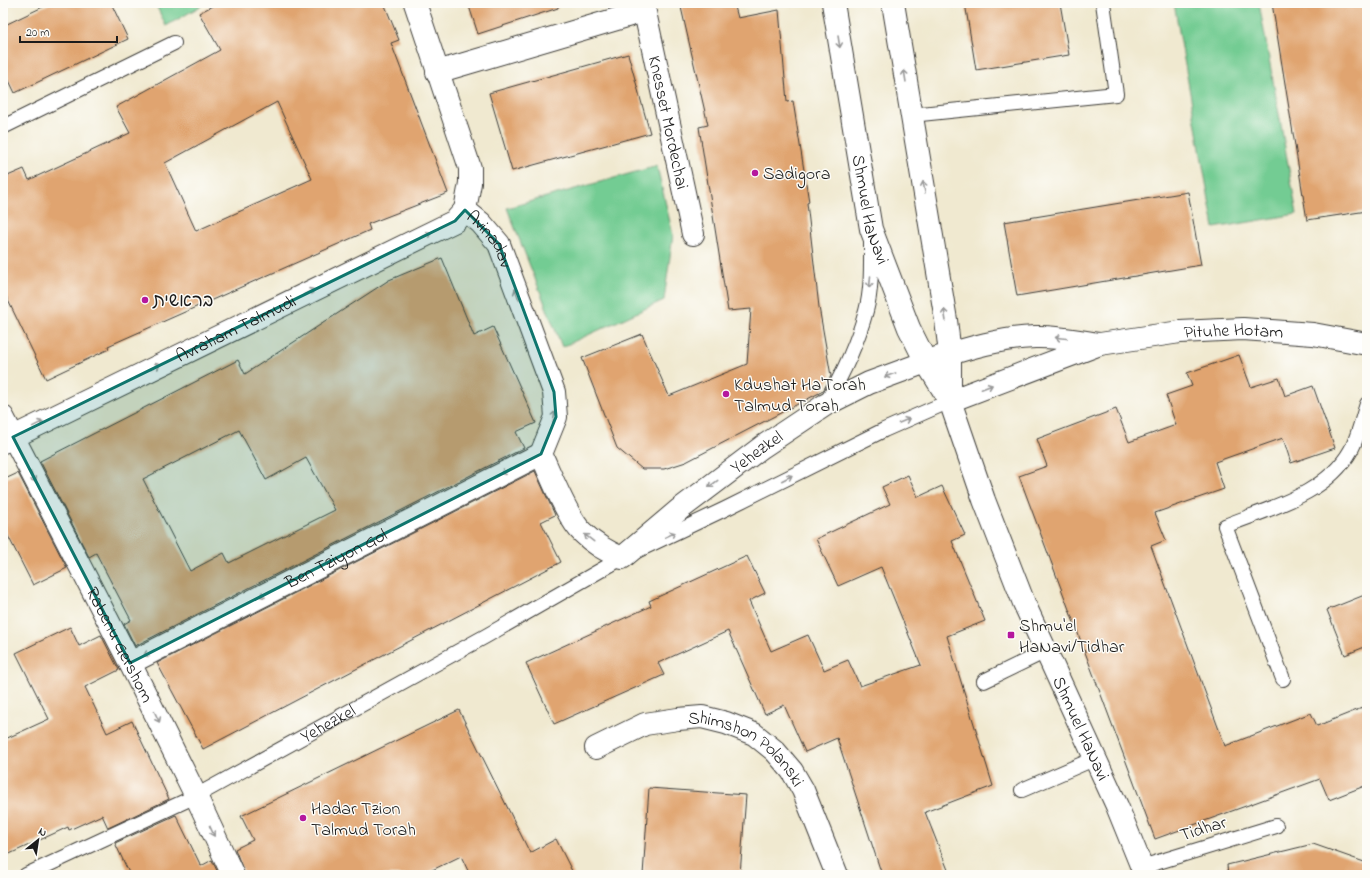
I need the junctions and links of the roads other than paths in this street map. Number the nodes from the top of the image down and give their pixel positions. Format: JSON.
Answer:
{"nodes":[{"id":1,"x":415,"y":3,"type":"edge"},
{"id":2,"x":833,"y":3,"type":"edge"},
{"id":3,"x":893,"y":3,"type":"edge"},
{"id":4,"x":1103,"y":3,"type":"edge"},
{"id":5,"x":644,"y":7,"type":"edge"},
{"id":6,"x":174,"y":43,"type":"dead end"},
{"id":7,"x":437,"y":72,"type":"junction"},
{"id":8,"x":912,"y":115,"type":"junction"},
{"id":9,"x":3,"y":127,"type":"edge"},
{"id":10,"x":466,"y":210,"type":"junction"},
{"id":11,"x":871,"y":229,"type":"junction"},
{"id":12,"x":693,"y":234,"type":"dead end"},
{"id":13,"x":1100,"y":344,"type":"junction"},
{"id":14,"x":1367,"y":344,"type":"edge"},
{"id":15,"x":950,"y":354,"type":"junction"},
{"id":16,"x":926,"y":362,"type":"junction"},
{"id":17,"x":950,"y":401,"type":"junction"},
{"id":18,"x":1367,"y":404,"type":"edge"},
{"id":19,"x":825,"y":405,"type":"junction"},
{"id":20,"x":3,"y":417,"type":"edge"},
{"id":21,"x":8,"y":439,"type":"edge"},
{"id":22,"x":541,"y":454,"type":"junction"},
{"id":23,"x":622,"y":558,"type":"junction"},
{"id":24,"x":1046,"y":650,"type":"junction"},
{"id":25,"x":130,"y":663,"type":"junction"},
{"id":26,"x":1283,"y":679,"type":"dead end"},
{"id":27,"x":984,"y":681,"type":"dead end"},
{"id":28,"x":596,"y":748,"type":"dead end"},
{"id":29,"x":1096,"y":758,"type":"junction"},
{"id":30,"x":1022,"y":790,"type":"dead end"},
{"id":31,"x":196,"y":796,"type":"junction"},
{"id":32,"x":1276,"y":826,"type":"dead end"},
{"id":33,"x":1144,"y":871,"type":"edge"},
{"id":34,"x":26,"y":875,"type":"edge"},
{"id":35,"x":233,"y":875,"type":"edge"},
{"id":36,"x":837,"y":875,"type":"edge"}],
"edges":[{"from":1,"to":7,"type":"street","name":"Avinadav"},
{"from":2,"to":11,"type":"street","name":"Shmuel HaNavi","one_way":true},
{"from":8,"to":3,"type":"street","name":"Shmuel HaNavi","one_way":true},
{"from":4,"to":8,"type":"lane"},
{"from":5,"to":7,"type":"street","name":"Knesset Mordechai"},
{"from":5,"to":12,"type":"street","name":"Knesset Mordechai"},
{"from":6,"to":9,"type":"lane"},
{"from":7,"to":10,"type":"street","name":"Avinadav"},
{"from":15,"to":8,"type":"street","name":"Shmuel HaNavi","one_way":true},
{"from":21,"to":10,"type":"street","name":"Avraham Talmudi","one_way":true},
{"from":22,"to":10,"type":"street","name":"Avinadav","one_way":true},
{"from":11,"to":16,"type":"street","name":"Shmuel HaNavi"},
{"from":11,"to":19,"type":"lane","one_way":true},
{"from":13,"to":14,"type":"street","name":"Pituhe Hotam"},
{"from":13,"to":15,"type":"street","name":"Pituhe Hotam","one_way":true},
{"from":17,"to":13,"type":"street","name":"Pituhe Hotam","one_way":true},
{"from":15,"to":16,"type":"street","name":"Yehezkel"},
{"from":15,"to":17,"type":"street","name":"Shmuel HaNavi"},
{"from":16,"to":17,"type":"street","name":"Shmuel HaNavi"},
{"from":16,"to":19,"type":"street","name":"Yehezkel","one_way":true},
{"from":23,"to":17,"type":"lane","name":"Yehezkel","one_way":true},
{"from":17,"to":24,"type":"street","name":"Shmuel HaNavi"},
{"from":18,"to":26,"type":"lane"},
{"from":19,"to":23,"type":"street","name":"Yehezkel","one_way":true},
{"from":20,"to":21,"type":"street","name":"Rabenu Gershom"},
{"from":21,"to":25,"type":"street","name":"Rabenu Gershom","one_way":true},
{"from":23,"to":22,"type":"street","one_way":true},
{"from":22,"to":25,"type":"street","name":"Ben Tziyon Gol","one_way":true},
{"from":23,"to":31,"type":"lane","name":"Yehezkel"},
{"from":24,"to":27,"type":"lane"},
{"from":24,"to":29,"type":"street","name":"Shmuel HaNavi"},
{"from":25,"to":31,"type":"street","name":"Rabenu Gershom","one_way":true},
{"from":28,"to":36,"type":"street","name":"Shimshon Polanski"},
{"from":29,"to":30,"type":"lane"},
{"from":29,"to":33,"type":"street","name":"Shmuel HaNavi"},
{"from":31,"to":34,"type":"lane","name":"Yehezkel"},
{"from":31,"to":35,"type":"street","name":"Rabenu Gershom","one_way":true},
{"from":32,"to":33,"type":"lane","name":"Tidhar"}]}
